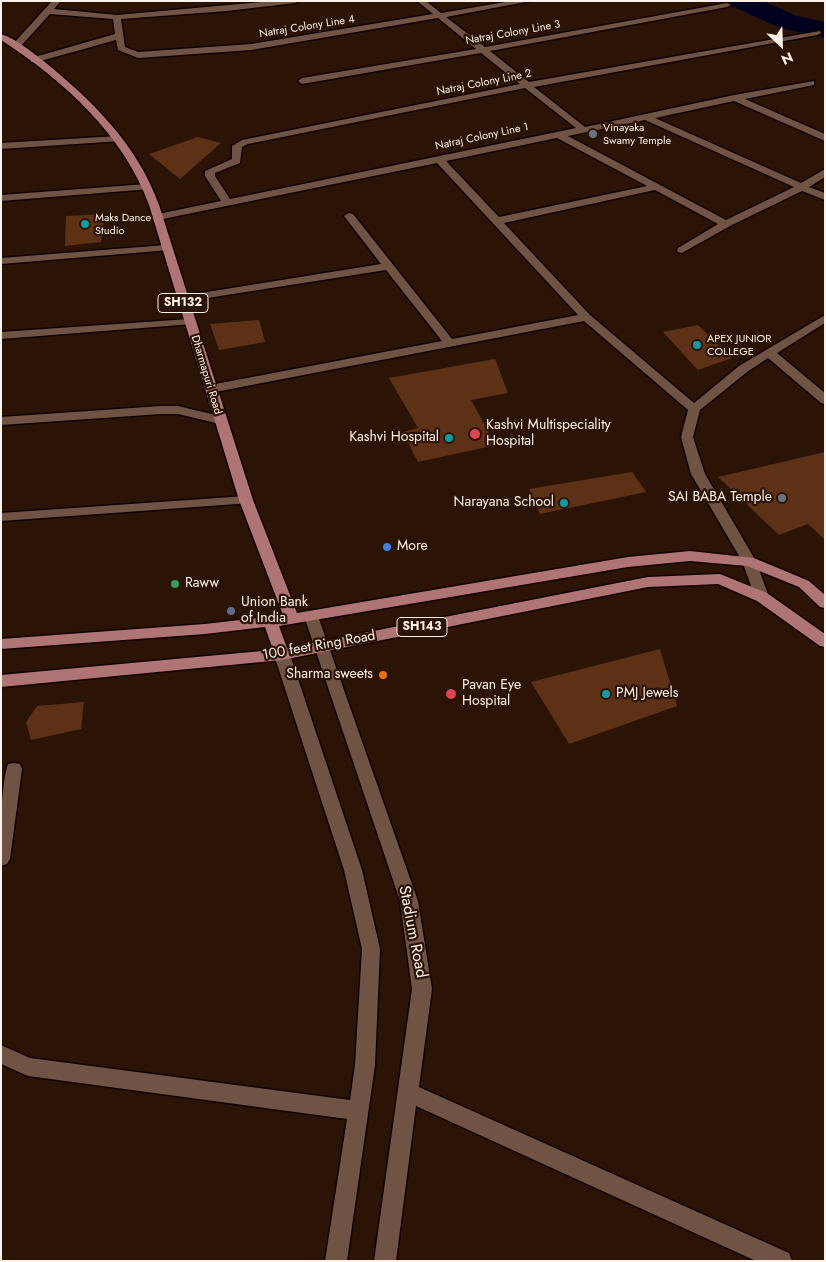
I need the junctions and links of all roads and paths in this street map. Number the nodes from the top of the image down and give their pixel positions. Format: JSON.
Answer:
{"nodes":[{"id":1,"x":57,"y":1,"type":"edge"},
{"id":2,"x":295,"y":1,"type":"edge"},
{"id":3,"x":421,"y":1,"type":"edge"},
{"id":4,"x":527,"y":1,"type":"edge"},
{"id":5,"x":726,"y":5,"type":"dead end"},
{"id":6,"x":48,"y":11,"type":"junction"},
{"id":7,"x":117,"y":17,"type":"junction"},
{"id":8,"x":441,"y":17,"type":"junction"},
{"id":9,"x":817,"y":33,"type":"dead end"},
{"id":10,"x":1,"y":36,"type":"edge"},
{"id":11,"x":119,"y":36,"type":"junction"},
{"id":12,"x":17,"y":45,"type":"junction"},
{"id":13,"x":484,"y":50,"type":"junction"},
{"id":14,"x":34,"y":60,"type":"junction"},
{"id":15,"x":302,"y":81,"type":"dead end"},
{"id":16,"x":811,"y":83,"type":"dead end"},
{"id":17,"x":530,"y":85,"type":"junction"},
{"id":18,"x":734,"y":98,"type":"junction"},
{"id":19,"x":644,"y":116,"type":"junction"},
{"id":20,"x":582,"y":129,"type":"junction"},
{"id":21,"x":557,"y":134,"type":"junction"},
{"id":22,"x":825,"y":138,"type":"edge"},
{"id":23,"x":118,"y":139,"type":"junction"},
{"id":24,"x":1,"y":146,"type":"edge"},
{"id":25,"x":439,"y":159,"type":"junction"},
{"id":26,"x":825,"y":172,"type":"edge"},
{"id":27,"x":146,"y":187,"type":"junction"},
{"id":28,"x":658,"y":187,"type":"junction"},
{"id":29,"x":802,"y":187,"type":"junction"},
{"id":30,"x":825,"y":197,"type":"edge"},
{"id":31,"x":1,"y":198,"type":"edge"},
{"id":32,"x":227,"y":203,"type":"junction"},
{"id":33,"x":349,"y":216,"type":"dead end"},
{"id":34,"x":158,"y":217,"type":"junction"},
{"id":35,"x":497,"y":221,"type":"junction"},
{"id":36,"x":726,"y":224,"type":"junction"},
{"id":37,"x":166,"y":248,"type":"junction"},
{"id":38,"x":682,"y":250,"type":"dead end"},
{"id":39,"x":1,"y":262,"type":"edge"},
{"id":40,"x":388,"y":266,"type":"junction"},
{"id":41,"x":182,"y":299,"type":"junction"},
{"id":42,"x":586,"y":317,"type":"junction"},
{"id":43,"x":825,"y":318,"type":"edge"},
{"id":44,"x":189,"y":322,"type":"junction"},
{"id":45,"x":1,"y":336,"type":"edge"},
{"id":46,"x":450,"y":344,"type":"junction"},
{"id":47,"x":769,"y":353,"type":"junction"},
{"id":48,"x":210,"y":389,"type":"junction"},
{"id":49,"x":825,"y":400,"type":"edge"},
{"id":50,"x":694,"y":409,"type":"junction"},
{"id":51,"x":220,"y":420,"type":"junction"},
{"id":52,"x":1,"y":421,"type":"edge"},
{"id":53,"x":246,"y":500,"type":"junction"},
{"id":54,"x":1,"y":517,"type":"edge"},
{"id":55,"x":749,"y":562,"type":"junction"},
{"id":56,"x":762,"y":597,"type":"junction"},
{"id":57,"x":825,"y":603,"type":"edge"},
{"id":58,"x":311,"y":616,"type":"junction"},
{"id":59,"x":292,"y":619,"type":"junction"},
{"id":60,"x":270,"y":621,"type":"junction"},
{"id":61,"x":825,"y":642,"type":"edge"},
{"id":62,"x":1,"y":644,"type":"edge"},
{"id":63,"x":323,"y":646,"type":"junction"},
{"id":64,"x":282,"y":655,"type":"junction"},
{"id":65,"x":1,"y":681,"type":"edge"},
{"id":66,"x":14,"y":769,"type":"dead end"},
{"id":67,"x":1,"y":859,"type":"edge"},
{"id":68,"x":1,"y":1054,"type":"edge"},
{"id":69,"x":409,"y":1093,"type":"junction"},
{"id":70,"x":358,"y":1111,"type":"junction"},
{"id":71,"x":336,"y":1261,"type":"edge"},
{"id":72,"x":385,"y":1261,"type":"edge"},
{"id":73,"x":780,"y":1261,"type":"edge"}],
"edges":[{"from":1,"to":6,"type":"street"},
{"from":2,"to":7,"type":"street"},
{"from":3,"to":8,"type":"street"},
{"from":4,"to":8,"type":"street","name":"Natraj Colony Line 4"},
{"from":5,"to":13,"type":"street","name":"Natraj Colony Line 3"},
{"from":6,"to":7,"type":"street"},
{"from":6,"to":12,"type":"street"},
{"from":7,"to":11,"type":"street"},
{"from":8,"to":11,"type":"street","name":"Natraj Colony Line 4"},
{"from":8,"to":13,"type":"street"},
{"from":9,"to":17,"type":"street","name":"Natraj Colony Line 2"},
{"from":10,"to":12,"type":"main road","name":"Dharmapuri Road","number":"SH132"},
{"from":11,"to":14,"type":"street"},
{"from":12,"to":14,"type":"main road","name":"Dharmapuri Road","number":"SH132"},
{"from":13,"to":15,"type":"street","name":"Natraj Colony Line 3"},
{"from":13,"to":17,"type":"street"},
{"from":14,"to":23,"type":"main road","name":"Dharmapuri Road","number":"SH132"},
{"from":16,"to":18,"type":"street","name":"Natraj Colony Line 1"},
{"from":17,"to":20,"type":"street"},
{"from":17,"to":32,"type":"street","name":"Natraj Colony Line 2"},
{"from":18,"to":19,"type":"street","name":"Natraj Colony Line 1"},
{"from":18,"to":22,"type":"street"},
{"from":19,"to":20,"type":"street","name":"Natraj Colony Line 1"},
{"from":19,"to":29,"type":"street"},
{"from":20,"to":21,"type":"street","name":"Natraj Colony Line 1"},
{"from":21,"to":25,"type":"street","name":"Natraj Colony Line 1"},
{"from":21,"to":28,"type":"street"},
{"from":23,"to":24,"type":"street"},
{"from":23,"to":27,"type":"main road","name":"Dharmapuri Road","number":"SH132"},
{"from":25,"to":32,"type":"street","name":"Natraj Colony Line 1"},
{"from":25,"to":35,"type":"street"},
{"from":26,"to":29,"type":"street"},
{"from":27,"to":31,"type":"street"},
{"from":27,"to":34,"type":"main road","name":"Dharmapuri Road","number":"SH132"},
{"from":28,"to":35,"type":"street"},
{"from":28,"to":36,"type":"street"},
{"from":29,"to":30,"type":"street"},
{"from":29,"to":36,"type":"street"},
{"from":32,"to":34,"type":"street","name":"Natraj Colony Line 1"},
{"from":33,"to":40,"type":"street"},
{"from":34,"to":37,"type":"main road","name":"Dharmapuri Road","number":"SH132"},
{"from":35,"to":42,"type":"street"},
{"from":36,"to":38,"type":"street"},
{"from":37,"to":39,"type":"street"},
{"from":37,"to":41,"type":"main road","name":"Dharmapuri Road","number":"SH132"},
{"from":40,"to":41,"type":"street"},
{"from":40,"to":46,"type":"street"},
{"from":41,"to":44,"type":"main road","name":"Dharmapuri Road","number":"SH132"},
{"from":42,"to":46,"type":"street"},
{"from":42,"to":50,"type":"street"},
{"from":43,"to":47,"type":"street"},
{"from":44,"to":45,"type":"street"},
{"from":44,"to":48,"type":"main road","name":"Dharmapuri Road","number":"SH132"},
{"from":46,"to":48,"type":"street"},
{"from":47,"to":49,"type":"street"},
{"from":47,"to":50,"type":"street"},
{"from":48,"to":51,"type":"main road","name":"Dharmapuri Road","number":"SH132"},
{"from":50,"to":55,"type":"street"},
{"from":51,"to":52,"type":"street"},
{"from":51,"to":53,"type":"main road","name":"Dharmapuri Road","number":"SH132"},
{"from":53,"to":54,"type":"street"},
{"from":53,"to":59,"type":"main road","name":"Dharmapuri Road","number":"SH132"},
{"from":55,"to":56,"type":"street"},
{"from":55,"to":57,"type":"main road","number":"SH143"},
{"from":55,"to":58,"type":"main road","number":"SH143"},
{"from":56,"to":61,"type":"main road","name":"100 feet Ring Road","number":"SH143"},
{"from":56,"to":63,"type":"main road","name":"100 feet Ring Road","number":"SH143"},
{"from":58,"to":59,"type":"main road","number":"SH143"},
{"from":58,"to":63,"type":"street","name":"Stadium Road"},
{"from":59,"to":60,"type":"main road","number":"SH143"},
{"from":60,"to":62,"type":"main road","number":"SH143"},
{"from":60,"to":64,"type":"main road"},
{"from":63,"to":64,"type":"main road","name":"100 feet Ring Road","number":"SH143"},
{"from":63,"to":69,"type":"street","name":"Stadium Road"},
{"from":64,"to":65,"type":"main road","name":"100 feet Ring Road","number":"SH143"},
{"from":64,"to":70,"type":"street"},
{"from":66,"to":67,"type":"street"},
{"from":68,"to":70,"type":"street"},
{"from":69,"to":72,"type":"street","name":"Stadium Road"},
{"from":69,"to":73,"type":"street"},
{"from":70,"to":71,"type":"street"}]}
